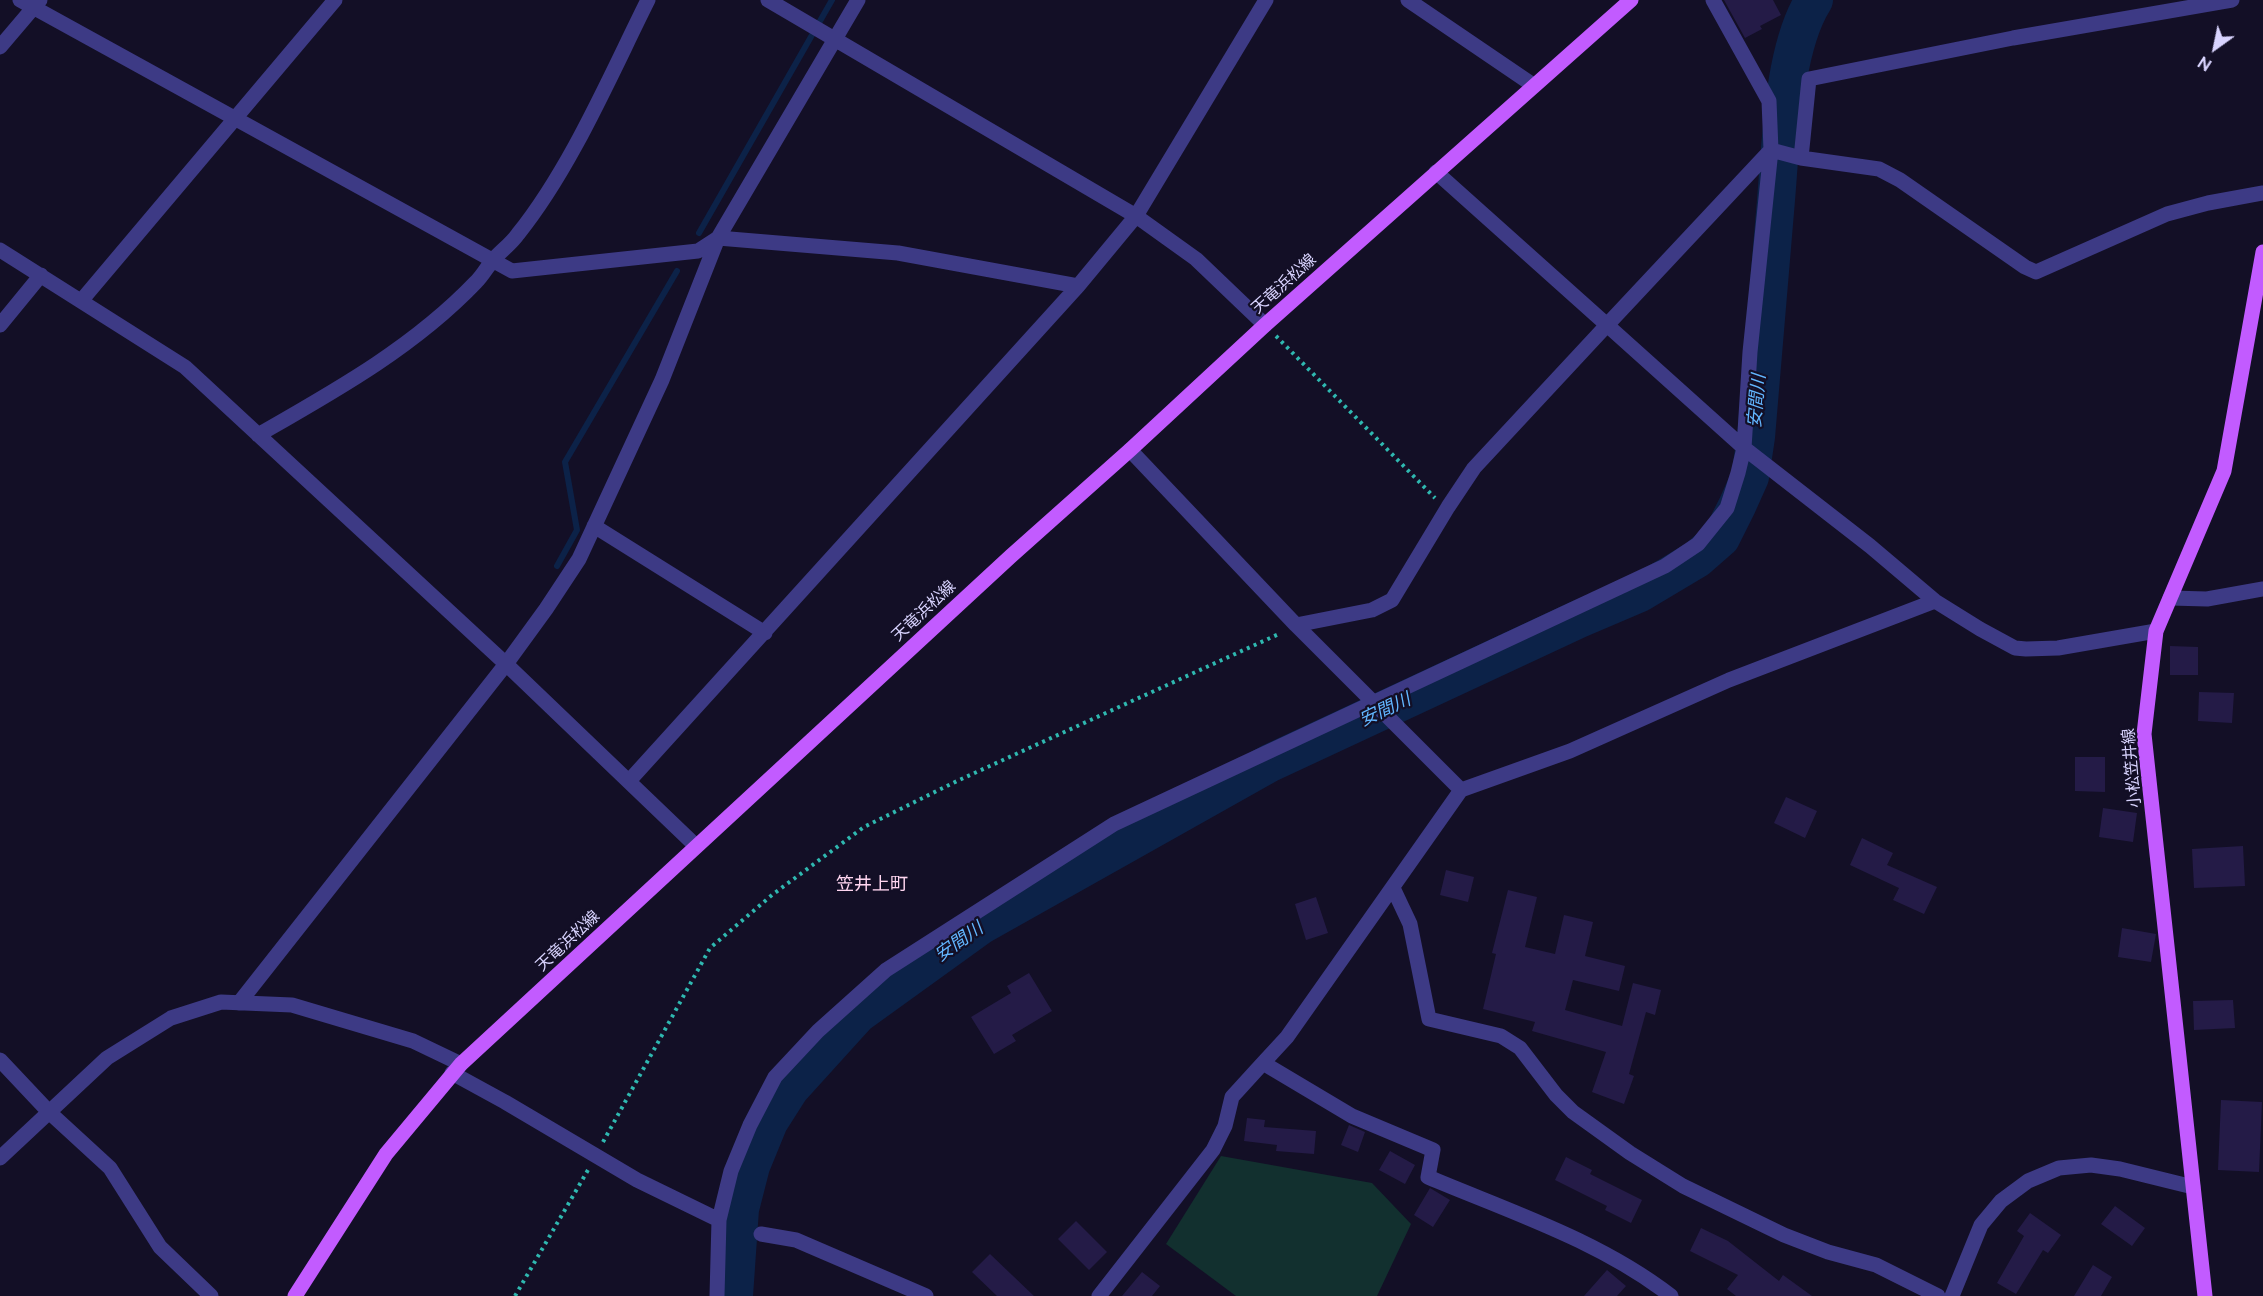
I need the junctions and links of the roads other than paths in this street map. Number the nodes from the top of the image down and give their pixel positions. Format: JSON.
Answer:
{"nodes":[{"id":1,"x":335,"y":0,"type":"edge"},
{"id":2,"x":648,"y":0,"type":"edge"},
{"id":3,"x":768,"y":0,"type":"edge"},
{"id":4,"x":858,"y":0,"type":"edge"},
{"id":5,"x":1266,"y":0,"type":"edge"},
{"id":6,"x":1408,"y":0,"type":"edge"},
{"id":7,"x":1631,"y":0,"type":"edge"},
{"id":8,"x":1713,"y":0,"type":"edge"},
{"id":9,"x":2232,"y":0,"type":"edge"},
{"id":10,"x":31,"y":2,"type":"edge"},
{"id":11,"x":830,"y":37,"type":"junction"},
{"id":12,"x":0,"y":47,"type":"edge"},
{"id":13,"x":1533,"y":85,"type":"junction"},
{"id":14,"x":236,"y":118,"type":"junction"},
{"id":15,"x":1772,"y":150,"type":"junction"},
{"id":16,"x":1795,"y":156,"type":"junction"},
{"id":17,"x":1436,"y":172,"type":"junction"},
{"id":18,"x":2263,"y":192,"type":"edge"},
{"id":19,"x":1136,"y":216,"type":"junction"},
{"id":20,"x":718,"y":238,"type":"junction"},
{"id":21,"x":0,"y":250,"type":"edge"},
{"id":22,"x":2263,"y":252,"type":"edge"},
{"id":23,"x":493,"y":260,"type":"junction"},
{"id":24,"x":41,"y":275,"type":"junction"},
{"id":25,"x":2261,"y":282,"type":"edge"},
{"id":26,"x":1078,"y":286,"type":"junction"},
{"id":27,"x":81,"y":301,"type":"junction"},
{"id":28,"x":0,"y":325,"type":"edge"},
{"id":29,"x":1265,"y":325,"type":"junction"},
{"id":30,"x":1607,"y":325,"type":"junction"},
{"id":31,"x":258,"y":435,"type":"junction"},
{"id":32,"x":1744,"y":449,"type":"junction"},
{"id":33,"x":1130,"y":450,"type":"junction"},
{"id":34,"x":594,"y":526,"type":"junction"},
{"id":35,"x":2263,"y":589,"type":"edge"},
{"id":36,"x":2170,"y":598,"type":"junction"},
{"id":37,"x":1935,"y":601,"type":"junction"},
{"id":38,"x":1296,"y":626,"type":"junction"},
{"id":39,"x":2156,"y":632,"type":"junction"},
{"id":40,"x":765,"y":633,"type":"junction"},
{"id":41,"x":506,"y":664,"type":"junction"},
{"id":42,"x":1374,"y":704,"type":"junction"},
{"id":43,"x":629,"y":781,"type":"junction"},
{"id":44,"x":1461,"y":790,"type":"junction"},
{"id":45,"x":696,"y":846,"type":"junction"},
{"id":46,"x":1393,"y":888,"type":"junction"},
{"id":47,"x":239,"y":1003,"type":"junction"},
{"id":48,"x":0,"y":1060,"type":"edge"},
{"id":49,"x":1263,"y":1063,"type":"junction"},
{"id":50,"x":456,"y":1069,"type":"junction"},
{"id":51,"x":50,"y":1112,"type":"junction"},
{"id":52,"x":0,"y":1158,"type":"edge"},
{"id":53,"x":2193,"y":1187,"type":"junction"},
{"id":54,"x":719,"y":1220,"type":"junction"},
{"id":55,"x":761,"y":1234,"type":"dead end"},
{"id":56,"x":211,"y":1296,"type":"edge"},
{"id":57,"x":295,"y":1296,"type":"edge"},
{"id":58,"x":717,"y":1296,"type":"edge"},
{"id":59,"x":926,"y":1296,"type":"edge"},
{"id":60,"x":1099,"y":1296,"type":"edge"},
{"id":61,"x":1671,"y":1296,"type":"edge"},
{"id":62,"x":1938,"y":1296,"type":"edge"},
{"id":63,"x":1952,"y":1296,"type":"edge"},
{"id":64,"x":2205,"y":1296,"type":"edge"}],
"edges":[{"from":1,"to":14,"type":"street"},
{"from":2,"to":23,"type":"street"},
{"from":3,"to":11,"type":"street"},
{"from":4,"to":11,"type":"street"},
{"from":5,"to":19,"type":"street"},
{"from":6,"to":13,"type":"street"},
{"from":7,"to":13,"type":"main road","name":"天竜浜松線"},
{"from":8,"to":15,"type":"street"},
{"from":9,"to":16,"type":"street"},
{"from":10,"to":12,"type":"street"},
{"from":10,"to":14,"type":"street"},
{"from":11,"to":19,"type":"street"},
{"from":11,"to":20,"type":"street"},
{"from":13,"to":17,"type":"main road","name":"天竜浜松線"},
{"from":14,"to":23,"type":"street"},
{"from":14,"to":27,"type":"street"},
{"from":15,"to":16,"type":"street"},
{"from":15,"to":30,"type":"street"},
{"from":15,"to":32,"type":"street"},
{"from":16,"to":18,"type":"street"},
{"from":17,"to":29,"type":"main road","name":"天竜浜松線"},
{"from":17,"to":30,"type":"street"},
{"from":19,"to":26,"type":"street"},
{"from":19,"to":29,"type":"street"},
{"from":20,"to":23,"type":"street"},
{"from":20,"to":26,"type":"street"},
{"from":20,"to":34,"type":"street"},
{"from":21,"to":24,"type":"street"},
{"from":22,"to":25,"type":"main road","name":"小松笠井線"},
{"from":23,"to":31,"type":"street"},
{"from":24,"to":27,"type":"street"},
{"from":24,"to":28,"type":"street"},
{"from":25,"to":36,"type":"main road","name":"小松笠井線"},
{"from":26,"to":40,"type":"street"},
{"from":27,"to":31,"type":"street"},
{"from":29,"to":33,"type":"main road","name":"天竜浜松線"},
{"from":30,"to":32,"type":"street"},
{"from":30,"to":38,"type":"street"},
{"from":31,"to":41,"type":"street"},
{"from":32,"to":37,"type":"street"},
{"from":32,"to":42,"type":"street"},
{"from":33,"to":38,"type":"street"},
{"from":33,"to":45,"type":"main road","name":"天竜浜松線"},
{"from":34,"to":40,"type":"street"},
{"from":34,"to":41,"type":"street"},
{"from":35,"to":36,"type":"street"},
{"from":36,"to":39,"type":"main road","name":"小松笠井線"},
{"from":37,"to":39,"type":"street"},
{"from":37,"to":44,"type":"street"},
{"from":38,"to":42,"type":"street"},
{"from":39,"to":53,"type":"main road","name":"小松笠井線"},
{"from":40,"to":43,"type":"street"},
{"from":41,"to":43,"type":"street"},
{"from":41,"to":47,"type":"street"},
{"from":42,"to":44,"type":"street"},
{"from":42,"to":54,"type":"street"},
{"from":43,"to":45,"type":"street"},
{"from":44,"to":46,"type":"street"},
{"from":45,"to":50,"type":"main road","name":"天竜浜松線"},
{"from":46,"to":49,"type":"street"},
{"from":46,"to":62,"type":"street"},
{"from":47,"to":50,"type":"street"},
{"from":47,"to":51,"type":"street"},
{"from":48,"to":51,"type":"street"},
{"from":49,"to":60,"type":"street"},
{"from":49,"to":61,"type":"street"},
{"from":50,"to":54,"type":"street"},
{"from":50,"to":57,"type":"main road","name":"天竜浜松線"},
{"from":51,"to":52,"type":"street"},
{"from":51,"to":56,"type":"street"},
{"from":53,"to":63,"type":"street"},
{"from":53,"to":64,"type":"main road","name":"小松笠井線"},
{"from":54,"to":58,"type":"street"},
{"from":55,"to":59,"type":"street"}]}
